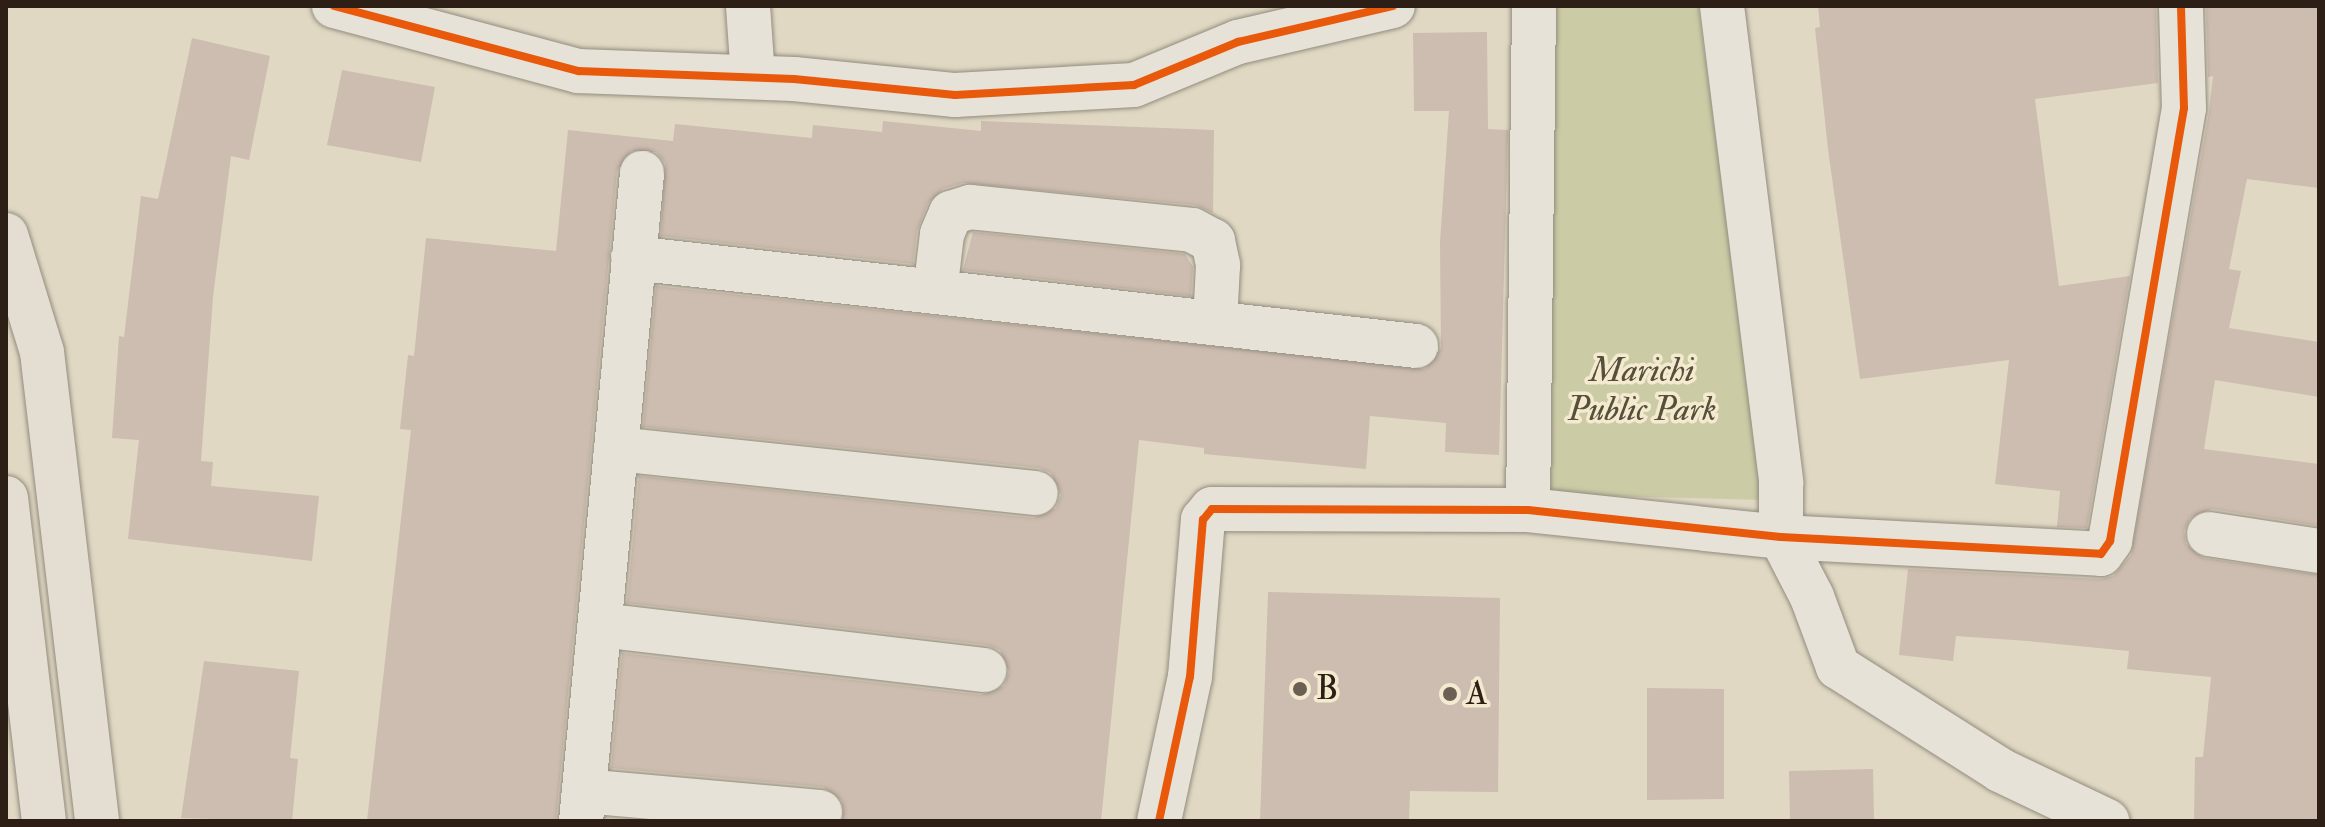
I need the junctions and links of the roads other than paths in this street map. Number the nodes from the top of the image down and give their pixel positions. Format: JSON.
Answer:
{"nodes":[{"id":1,"x":334,"y":6,"type":"edge"},
{"id":2,"x":748,"y":6,"type":"edge"},
{"id":3,"x":1393,"y":6,"type":"edge"},
{"id":4,"x":1534,"y":6,"type":"edge"},
{"id":5,"x":1722,"y":6,"type":"edge"},
{"id":6,"x":2181,"y":6,"type":"edge"},
{"id":7,"x":1236,"y":24,"type":"edge"},
{"id":8,"x":753,"y":77,"type":"junction"},
{"id":9,"x":642,"y":173,"type":"dead end"},
{"id":10,"x":6,"y":235,"type":"edge"},
{"id":11,"x":633,"y":258,"type":"junction"},
{"id":12,"x":935,"y":292,"type":"junction"},
{"id":13,"x":1215,"y":323,"type":"junction"},
{"id":14,"x":1416,"y":346,"type":"dead end"},
{"id":15,"x":616,"y":449,"type":"junction"},
{"id":16,"x":1036,"y":493,"type":"dead end"},
{"id":17,"x":6,"y":498,"type":"edge"},
{"id":18,"x":1528,"y":510,"type":"junction"},
{"id":19,"x":2209,"y":534,"type":"dead end"},
{"id":20,"x":1781,"y":537,"type":"junction"},
{"id":21,"x":2319,"y":551,"type":"edge"},
{"id":22,"x":600,"y":625,"type":"junction"},
{"id":23,"x":984,"y":670,"type":"dead end"},
{"id":24,"x":583,"y":806,"type":"edge"},
{"id":25,"x":820,"y":812,"type":"dead end"},
{"id":26,"x":44,"y":821,"type":"edge"},
{"id":27,"x":97,"y":821,"type":"edge"},
{"id":28,"x":1159,"y":821,"type":"edge"},
{"id":29,"x":2107,"y":821,"type":"edge"}],
"edges":[{"from":1,"to":8,"type":"street"},
{"from":2,"to":8,"type":"street"},
{"from":3,"to":7,"type":"street"},
{"from":4,"to":18,"type":"street"},
{"from":5,"to":20,"type":"street"},
{"from":6,"to":20,"type":"street"},
{"from":7,"to":8,"type":"street"},
{"from":9,"to":11,"type":"street"},
{"from":10,"to":27,"type":"main road"},
{"from":11,"to":12,"type":"street"},
{"from":11,"to":15,"type":"street"},
{"from":12,"to":13,"type":"street"},
{"from":12,"to":13,"type":"street"},
{"from":13,"to":14,"type":"street"},
{"from":15,"to":16,"type":"street"},
{"from":15,"to":22,"type":"street"},
{"from":17,"to":26,"type":"main road"},
{"from":18,"to":20,"type":"street"},
{"from":18,"to":28,"type":"street"},
{"from":19,"to":21,"type":"street"},
{"from":20,"to":29,"type":"street"},
{"from":22,"to":23,"type":"street"},
{"from":22,"to":24,"type":"street"},
{"from":24,"to":25,"type":"street"}]}
